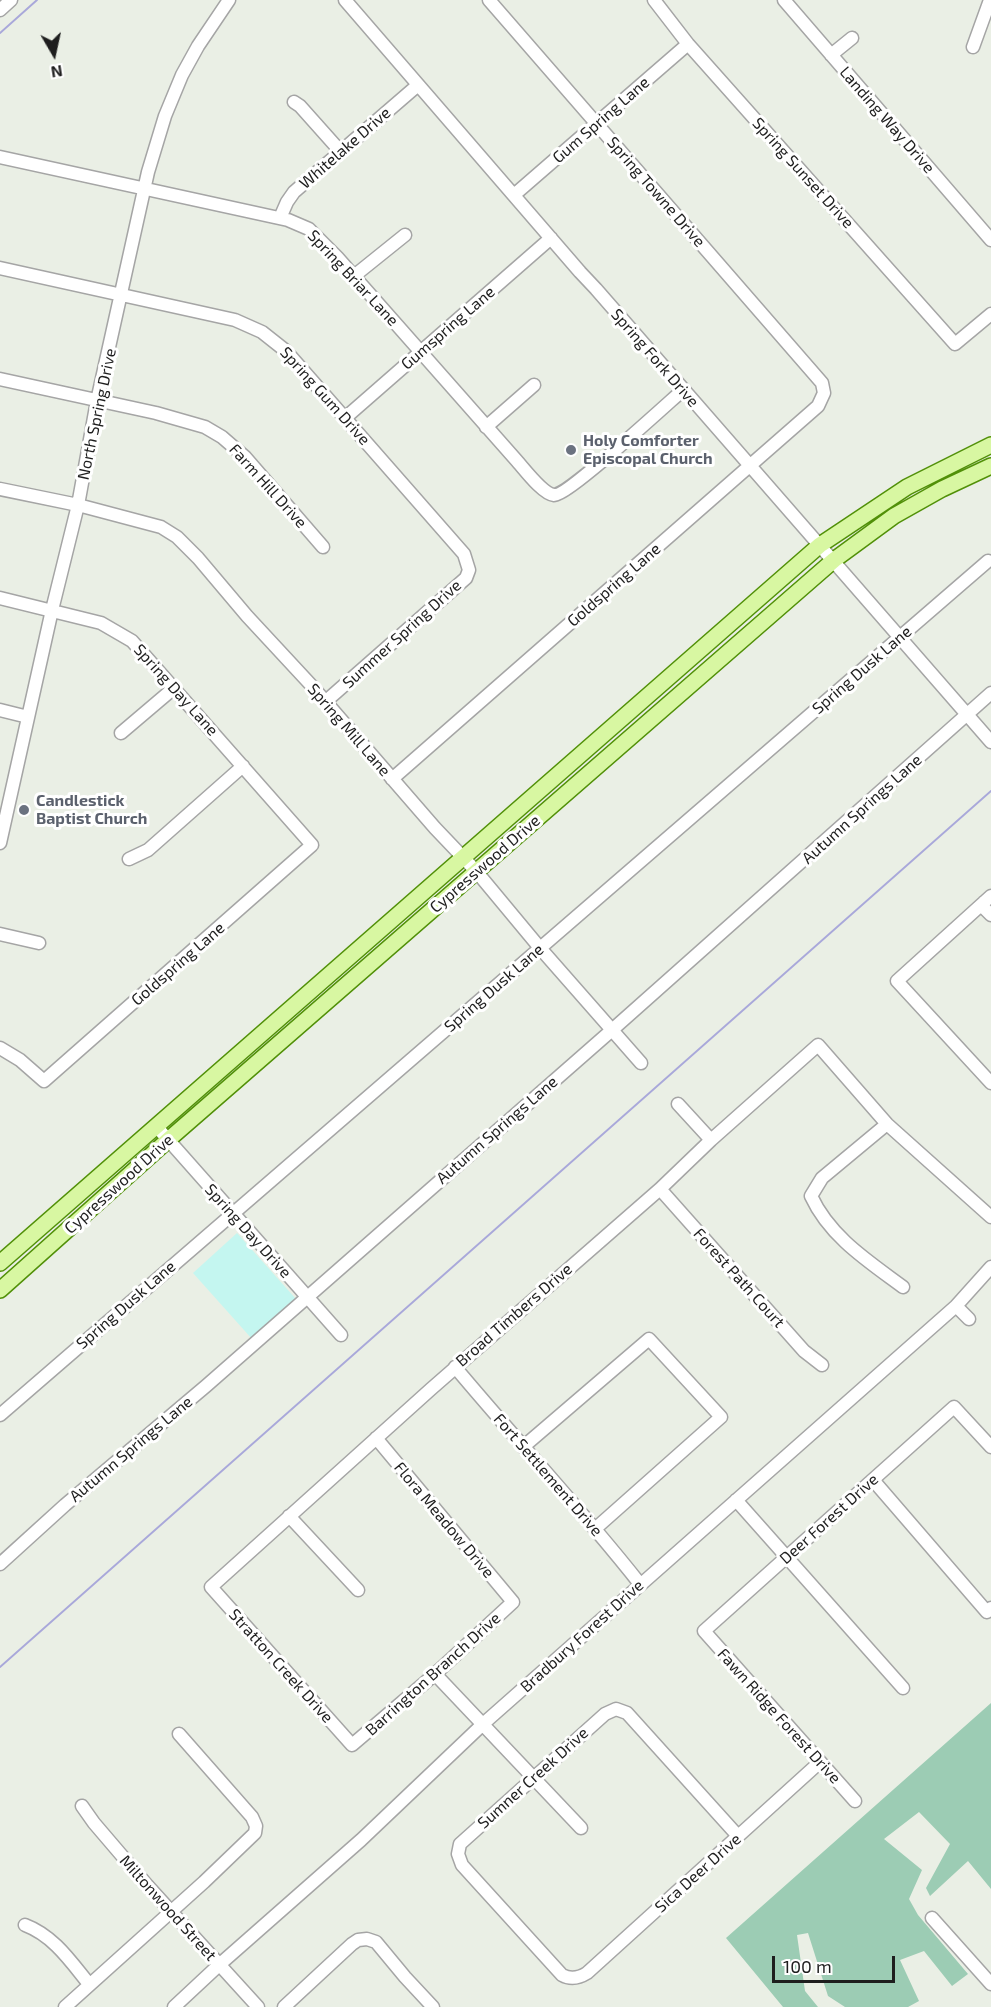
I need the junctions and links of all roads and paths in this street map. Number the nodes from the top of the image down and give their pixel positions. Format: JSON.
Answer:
{"nodes":[{"id":1,"x":11,"y":0,"type":"edge"},
{"id":2,"x":230,"y":0,"type":"edge"},
{"id":3,"x":345,"y":0,"type":"edge"},
{"id":4,"x":489,"y":0,"type":"edge"},
{"id":5,"x":654,"y":0,"type":"edge"},
{"id":6,"x":784,"y":0,"type":"edge"},
{"id":7,"x":990,"y":0,"type":"edge"},
{"id":8,"x":0,"y":10,"type":"edge"},
{"id":9,"x":852,"y":38,"type":"dead end"},
{"id":10,"x":688,"y":44,"type":"junction"},
{"id":11,"x":973,"y":47,"type":"dead end"},
{"id":12,"x":831,"y":55,"type":"junction"},
{"id":13,"x":418,"y":85,"type":"junction"},
{"id":14,"x":294,"y":102,"type":"dead end"},
{"id":15,"x":597,"y":124,"type":"junction"},
{"id":16,"x":341,"y":152,"type":"junction"},
{"id":17,"x":0,"y":157,"type":"edge"},
{"id":18,"x":144,"y":189,"type":"junction"},
{"id":19,"x":514,"y":195,"type":"junction"},
{"id":20,"x":280,"y":218,"type":"junction"},
{"id":21,"x":405,"y":235,"type":"dead end"},
{"id":22,"x":551,"y":238,"type":"junction"},
{"id":23,"x":991,"y":240,"type":"edge"},
{"id":24,"x":0,"y":268,"type":"edge"},
{"id":25,"x":354,"y":276,"type":"junction"},
{"id":26,"x":122,"y":295,"type":"junction"},
{"id":27,"x":991,"y":314,"type":"edge"},
{"id":28,"x":421,"y":352,"type":"junction"},
{"id":29,"x":0,"y":379,"type":"edge"},
{"id":30,"x":822,"y":384,"type":"joint"},
{"id":31,"x":534,"y":385,"type":"dead end"},
{"id":32,"x":683,"y":390,"type":"junction"},
{"id":33,"x":97,"y":401,"type":"junction"},
{"id":34,"x":345,"y":418,"type":"junction"},
{"id":35,"x":486,"y":427,"type":"junction"},
{"id":36,"x":991,"y":445,"type":"edge"},
{"id":37,"x":991,"y":466,"type":"edge"},
{"id":38,"x":750,"y":467,"type":"junction"},
{"id":39,"x":0,"y":489,"type":"edge"},
{"id":40,"x":78,"y":505,"type":"junction"},
{"id":41,"x":820,"y":545,"type":"junction"},
{"id":42,"x":323,"y":547,"type":"dead end"},
{"id":43,"x":466,"y":560,"type":"joint"},
{"id":44,"x":834,"y":560,"type":"junction"},
{"id":45,"x":988,"y":561,"type":"dead end"},
{"id":46,"x":0,"y":598,"type":"edge"},
{"id":47,"x":52,"y":610,"type":"junction"},
{"id":48,"x":899,"y":638,"type":"junction"},
{"id":49,"x":174,"y":688,"type":"junction"},
{"id":50,"x":991,"y":693,"type":"edge"},
{"id":51,"x":647,"y":696,"type":"junction"},
{"id":52,"x":325,"y":702,"type":"junction"},
{"id":53,"x":0,"y":710,"type":"edge"},
{"id":54,"x":659,"y":711,"type":"junction"},
{"id":55,"x":967,"y":715,"type":"junction"},
{"id":56,"x":28,"y":717,"type":"junction"},
{"id":57,"x":121,"y":733,"type":"dead end"},
{"id":58,"x":991,"y":742,"type":"edge"},
{"id":59,"x":243,"y":766,"type":"junction"},
{"id":60,"x":392,"y":779,"type":"junction"},
{"id":61,"x":2,"y":821,"type":"edge"},
{"id":62,"x":0,"y":843,"type":"edge"},
{"id":63,"x":312,"y":845,"type":"joint"},
{"id":64,"x":463,"y":857,"type":"junction"},
{"id":65,"x":129,"y":859,"type":"dead end"},
{"id":66,"x":477,"y":872,"type":"junction"},
{"id":67,"x":987,"y":899,"type":"edge"},
{"id":68,"x":991,"y":915,"type":"edge"},
{"id":69,"x":0,"y":934,"type":"edge"},
{"id":70,"x":39,"y":943,"type":"dead end"},
{"id":71,"x":540,"y":948,"type":"junction"},
{"id":72,"x":309,"y":991,"type":"junction"},
{"id":73,"x":323,"y":1006,"type":"junction"},
{"id":74,"x":612,"y":1030,"type":"junction"},
{"id":75,"x":0,"y":1048,"type":"edge"},
{"id":76,"x":641,"y":1063,"type":"dead end"},
{"id":77,"x":991,"y":1083,"type":"edge"},
{"id":78,"x":678,"y":1104,"type":"dead end"},
{"id":79,"x":887,"y":1124,"type":"junction"},
{"id":80,"x":156,"y":1126,"type":"junction"},
{"id":81,"x":168,"y":1140,"type":"junction"},
{"id":82,"x":711,"y":1140,"type":"junction"},
{"id":83,"x":660,"y":1189,"type":"junction"},
{"id":84,"x":232,"y":1214,"type":"junction"},
{"id":85,"x":991,"y":1217,"type":"edge"},
{"id":86,"x":0,"y":1263,"type":"edge"},
{"id":87,"x":991,"y":1268,"type":"edge"},
{"id":88,"x":903,"y":1287,"type":"dead end"},
{"id":89,"x":0,"y":1290,"type":"edge"},
{"id":90,"x":308,"y":1297,"type":"junction"},
{"id":91,"x":956,"y":1305,"type":"junction"},
{"id":92,"x":969,"y":1319,"type":"dead end"},
{"id":93,"x":341,"y":1335,"type":"dead end"},
{"id":94,"x":822,"y":1365,"type":"dead end"},
{"id":95,"x":454,"y":1367,"type":"junction"},
{"id":96,"x":0,"y":1415,"type":"edge"},
{"id":97,"x":376,"y":1438,"type":"junction"},
{"id":98,"x":523,"y":1447,"type":"junction"},
{"id":99,"x":991,"y":1447,"type":"edge"},
{"id":100,"x":873,"y":1480,"type":"junction"},
{"id":101,"x":736,"y":1500,"type":"junction"},
{"id":102,"x":289,"y":1516,"type":"junction"},
{"id":103,"x":596,"y":1528,"type":"junction"},
{"id":104,"x":786,"y":1557,"type":"junction"},
{"id":105,"x":0,"y":1564,"type":"edge"},
{"id":106,"x":640,"y":1584,"type":"junction"},
{"id":107,"x":211,"y":1587,"type":"joint"},
{"id":108,"x":358,"y":1590,"type":"dead end"},
{"id":109,"x":513,"y":1602,"type":"joint"},
{"id":110,"x":989,"y":1610,"type":"edge"},
{"id":111,"x":704,"y":1631,"type":"joint"},
{"id":112,"x":435,"y":1674,"type":"junction"},
{"id":113,"x":903,"y":1688,"type":"dead end"},
{"id":114,"x":483,"y":1724,"type":"junction"},
{"id":115,"x":179,"y":1734,"type":"dead end"},
{"id":116,"x":352,"y":1745,"type":"joint"},
{"id":117,"x":820,"y":1762,"type":"junction"},
{"id":118,"x":534,"y":1778,"type":"junction"},
{"id":119,"x":855,"y":1801,"type":"dead end"},
{"id":120,"x":82,"y":1806,"type":"dead end"},
{"id":121,"x":581,"y":1828,"type":"dead end"},
{"id":122,"x":738,"y":1836,"type":"junction"},
{"id":123,"x":171,"y":1911,"type":"junction"},
{"id":124,"x":932,"y":1918,"type":"dead end"},
{"id":125,"x":25,"y":1925,"type":"dead end"},
{"id":126,"x":219,"y":1965,"type":"junction"},
{"id":127,"x":572,"y":1978,"type":"joint"},
{"id":128,"x":89,"y":1984,"type":"junction"},
{"id":129,"x":991,"y":1984,"type":"edge"},
{"id":130,"x":65,"y":2007,"type":"edge"},
{"id":131,"x":174,"y":2007,"type":"edge"},
{"id":132,"x":258,"y":2007,"type":"edge"},
{"id":133,"x":284,"y":2007,"type":"edge"},
{"id":134,"x":433,"y":2007,"type":"edge"}],
"edges":[{"from":1,"to":8,"type":"street"},
{"from":2,"to":18,"type":"street","name":"North Spring Drive"},
{"from":3,"to":13,"type":"street","name":"Spring Fork Drive"},
{"from":4,"to":15,"type":"street","name":"Spring Towne Drive"},
{"from":5,"to":10,"type":"street","name":"Spring Sunset Drive"},
{"from":6,"to":12,"type":"street","name":"Landing Way Drive"},
{"from":7,"to":11,"type":"street"},
{"from":9,"to":12,"type":"street"},
{"from":10,"to":15,"type":"street","name":"Gum Spring Lane"},
{"from":10,"to":27,"type":"street","name":"Spring Sunset Drive"},
{"from":12,"to":23,"type":"street","name":"Landing Way Drive"},
{"from":13,"to":16,"type":"street","name":"Whitelake Drive"},
{"from":13,"to":19,"type":"street","name":"Spring Fork Drive"},
{"from":14,"to":16,"type":"street"},
{"from":15,"to":19,"type":"street","name":"Gum Spring Lane"},
{"from":15,"to":30,"type":"street","name":"Spring Towne Drive"},
{"from":16,"to":20,"type":"street","name":"Whitelake Drive"},
{"from":17,"to":18,"type":"street","name":"Spring Briar Lane"},
{"from":18,"to":20,"type":"street","name":"Spring Briar Lane"},
{"from":18,"to":26,"type":"street","name":"North Spring Drive"},
{"from":19,"to":22,"type":"street","name":"Spring Fork Drive"},
{"from":20,"to":25,"type":"street","name":"Spring Briar Lane"},
{"from":21,"to":25,"type":"street"},
{"from":22,"to":28,"type":"street","name":"Gumspring Lane"},
{"from":22,"to":32,"type":"street","name":"Spring Fork Drive"},
{"from":24,"to":26,"type":"street","name":"Spring Gum Drive"},
{"from":25,"to":28,"type":"street","name":"Spring Briar Lane"},
{"from":26,"to":33,"type":"street","name":"North Spring Drive"},
{"from":26,"to":34,"type":"street","name":"Spring Gum Drive"},
{"from":28,"to":34,"type":"street","name":"Gumspring Lane"},
{"from":28,"to":35,"type":"street","name":"Spring Briar Lane"},
{"from":29,"to":33,"type":"street","name":"Farm Hill Drive"},
{"from":30,"to":38,"type":"street","name":"Goldspring Lane"},
{"from":31,"to":35,"type":"street"},
{"from":32,"to":35,"type":"street","name":"Spring Briar Lane"},
{"from":32,"to":38,"type":"street","name":"Spring Fork Drive"},
{"from":33,"to":40,"type":"street","name":"North Spring Drive"},
{"from":33,"to":42,"type":"street","name":"Farm Hill Drive"},
{"from":34,"to":43,"type":"street","name":"Spring Gum Drive"},
{"from":36,"to":41,"type":"main road","name":"Cypresswood Drive"},
{"from":37,"to":44,"type":"main road","name":"Cypresswood Drive"},
{"from":38,"to":41,"type":"street","name":"Spring Fork Drive"},
{"from":38,"to":60,"type":"street","name":"Goldspring Lane"},
{"from":39,"to":40,"type":"street","name":"Spring Mill Lane"},
{"from":40,"to":47,"type":"street","name":"North Spring Drive"},
{"from":40,"to":52,"type":"street","name":"Spring Mill Lane"},
{"from":41,"to":44,"type":"street","name":"Spring Fork Drive"},
{"from":41,"to":51,"type":"main road","name":"Cypresswood Drive"},
{"from":43,"to":52,"type":"street","name":"Summer Spring Drive"},
{"from":44,"to":48,"type":"street","name":"Spring Fork Drive"},
{"from":44,"to":54,"type":"main road","name":"Cypresswood Drive"},
{"from":45,"to":48,"type":"street","name":"Spring Dusk Lane"},
{"from":46,"to":47,"type":"street","name":"Spring Day Lane"},
{"from":47,"to":49,"type":"street","name":"Spring Day Lane"},
{"from":47,"to":56,"type":"street","name":"North Spring Drive"},
{"from":48,"to":55,"type":"street","name":"Spring Fork Drive"},
{"from":48,"to":71,"type":"street","name":"Spring Dusk Lane"},
{"from":49,"to":57,"type":"street"},
{"from":49,"to":59,"type":"street","name":"Spring Day Lane"},
{"from":50,"to":55,"type":"street","name":"Autumn Springs Lane"},
{"from":51,"to":54,"type":"main road"},
{"from":51,"to":64,"type":"main road","name":"Cypresswood Drive"},
{"from":52,"to":60,"type":"street","name":"Spring Mill Lane"},
{"from":53,"to":56,"type":"street"},
{"from":54,"to":66,"type":"main road","name":"Cypresswood Drive"},
{"from":55,"to":58,"type":"street","name":"Spring Fork Drive"},
{"from":55,"to":74,"type":"street","name":"Autumn Springs Lane"},
{"from":56,"to":61,"type":"street","name":"North Spring Drive"},
{"from":59,"to":63,"type":"street","name":"Spring Day Lane"},
{"from":59,"to":65,"type":"street"},
{"from":60,"to":64,"type":"street","name":"Spring Mill Lane"},
{"from":61,"to":62,"type":"street","name":"North Spring Drive"},
{"from":63,"to":75,"type":"street","name":"Goldspring Lane"},
{"from":64,"to":66,"type":"street","name":"Spring Mill Lane"},
{"from":64,"to":72,"type":"main road","name":"Cypresswood Drive"},
{"from":66,"to":71,"type":"street","name":"Spring Mill Lane"},
{"from":66,"to":73,"type":"main road","name":"Cypresswood Drive"},
{"from":67,"to":68,"type":"street"},
{"from":67,"to":77,"type":"street"},
{"from":69,"to":70,"type":"street"},
{"from":71,"to":74,"type":"street","name":"Spring Mill Lane"},
{"from":71,"to":84,"type":"street","name":"Spring Dusk Lane"},
{"from":72,"to":73,"type":"main road"},
{"from":72,"to":80,"type":"main road","name":"Cypresswood Drive"},
{"from":73,"to":81,"type":"main road","name":"Cypresswood Drive"},
{"from":74,"to":76,"type":"street","name":"Spring Mill Lane"},
{"from":74,"to":90,"type":"street","name":"Autumn Springs Lane"},
{"from":78,"to":82,"type":"street"},
{"from":79,"to":82,"type":"street","name":"Broad Timbers Drive"},
{"from":79,"to":85,"type":"street"},
{"from":79,"to":88,"type":"street"},
{"from":80,"to":81,"type":"street","name":"Spring Day Drive"},
{"from":80,"to":86,"type":"main road","name":"Cypresswood Drive"},
{"from":81,"to":84,"type":"street","name":"Spring Day Drive"},
{"from":81,"to":89,"type":"main road","name":"Cypresswood Drive"},
{"from":82,"to":83,"type":"street","name":"Broad Timbers Drive"},
{"from":83,"to":94,"type":"street","name":"Forest Path Court"},
{"from":83,"to":95,"type":"street","name":"Broad Timbers Drive"},
{"from":84,"to":90,"type":"street","name":"Spring Day Drive"},
{"from":84,"to":96,"type":"street","name":"Spring Dusk Lane"},
{"from":87,"to":91,"type":"street","name":"Bradbury Forest Drive"},
{"from":90,"to":93,"type":"street","name":"Spring Day Drive"},
{"from":90,"to":105,"type":"street","name":"Autumn Springs Lane"},
{"from":91,"to":92,"type":"street"},
{"from":91,"to":101,"type":"street","name":"Bradbury Forest Drive"},
{"from":95,"to":97,"type":"street","name":"Broad Timbers Drive"},
{"from":95,"to":98,"type":"street","name":"Fort Settlement Drive"},
{"from":97,"to":102,"type":"street","name":"Broad Timbers Drive"},
{"from":97,"to":109,"type":"street","name":"Flora Meadow Drive"},
{"from":98,"to":103,"type":"street","name":"Fort Settlement Drive"},
{"from":98,"to":103,"type":"street"},
{"from":99,"to":100,"type":"street","name":"Deer Forest Drive"},
{"from":100,"to":104,"type":"street","name":"Deer Forest Drive"},
{"from":100,"to":110,"type":"street"},
{"from":101,"to":104,"type":"street"},
{"from":101,"to":106,"type":"street","name":"Bradbury Forest Drive"},
{"from":102,"to":107,"type":"street","name":"Broad Timbers Drive"},
{"from":102,"to":108,"type":"street"},
{"from":103,"to":106,"type":"street","name":"Fort Settlement Drive"},
{"from":104,"to":111,"type":"street","name":"Deer Forest Drive"},
{"from":104,"to":113,"type":"street"},
{"from":106,"to":114,"type":"street","name":"Bradbury Forest Drive"},
{"from":107,"to":116,"type":"street","name":"Stratton Creek Drive"},
{"from":109,"to":112,"type":"street","name":"Barrington Branch Drive"},
{"from":111,"to":117,"type":"street","name":"Fawn Ridge Forest Drive"},
{"from":112,"to":114,"type":"street"},
{"from":112,"to":116,"type":"street","name":"Barrington Branch Drive"},
{"from":114,"to":118,"type":"street"},
{"from":114,"to":126,"type":"street","name":"Bradbury Forest Drive"},
{"from":115,"to":123,"type":"street"},
{"from":117,"to":119,"type":"street","name":"Fawn Ridge Forest Drive"},
{"from":117,"to":122,"type":"street","name":"Sica Deer Drive"},
{"from":118,"to":121,"type":"street"},
{"from":118,"to":122,"type":"street","name":"Sumner Creek Drive"},
{"from":118,"to":127,"type":"street","name":"Sumner Creek Drive"},
{"from":120,"to":123,"type":"street","name":"Miltonwood Street"},
{"from":122,"to":127,"type":"street","name":"Sica Deer Drive"},
{"from":123,"to":126,"type":"street","name":"Miltonwood Street"},
{"from":123,"to":128,"type":"street"},
{"from":124,"to":129,"type":"street"},
{"from":125,"to":128,"type":"street"},
{"from":126,"to":131,"type":"street","name":"Bradbury Forest Drive"},
{"from":126,"to":132,"type":"street","name":"Miltonwood Street"},
{"from":128,"to":130,"type":"street"},
{"from":133,"to":134,"type":"street"}]}
